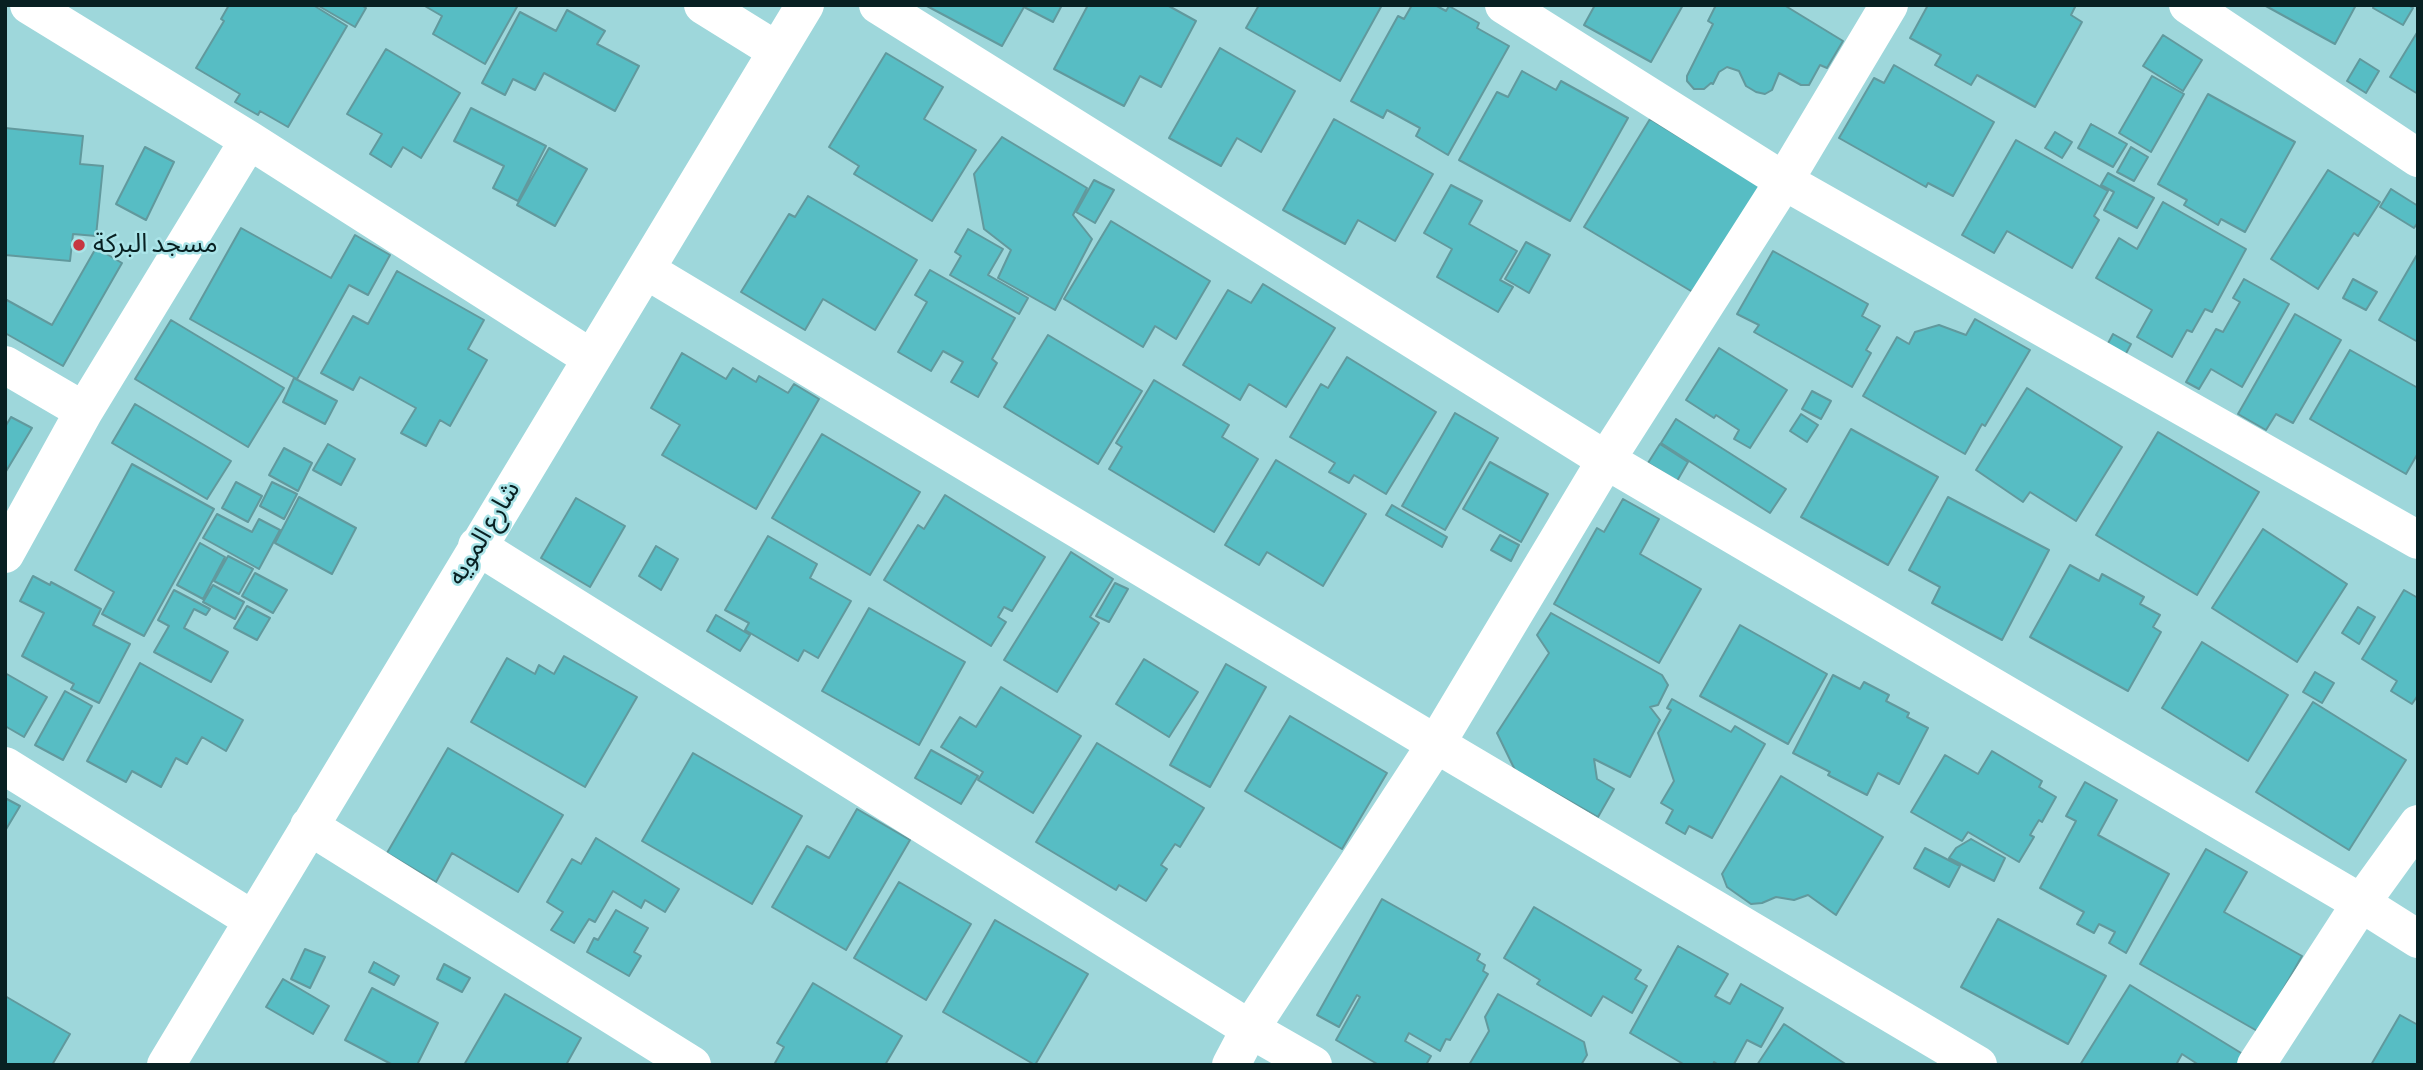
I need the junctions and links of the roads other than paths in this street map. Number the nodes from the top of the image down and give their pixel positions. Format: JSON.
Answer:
{"nodes":[{"id":1,"x":29,"y":5,"type":"edge"},
{"id":2,"x":703,"y":5,"type":"edge"},
{"id":3,"x":805,"y":5,"type":"edge"},
{"id":4,"x":878,"y":5,"type":"edge"},
{"id":5,"x":1504,"y":5,"type":"edge"},
{"id":6,"x":1889,"y":5,"type":"edge"},
{"id":7,"x":2188,"y":5,"type":"edge"},
{"id":8,"x":777,"y":51,"type":"junction"},
{"id":9,"x":249,"y":140,"type":"junction"},
{"id":10,"x":2418,"y":158,"type":"edge"},
{"id":11,"x":1784,"y":181,"type":"junction"},
{"id":12,"x":646,"y":270,"type":"junction"},
{"id":13,"x":591,"y":358,"type":"junction"},
{"id":14,"x":5,"y":365,"type":"edge"},
{"id":15,"x":84,"y":411,"type":"junction"},
{"id":16,"x":1606,"y":460,"type":"junction"},
{"id":17,"x":2418,"y":540,"type":"edge"},
{"id":18,"x":477,"y":546,"type":"junction"},
{"id":19,"x":5,"y":554,"type":"edge"},
{"id":20,"x":1436,"y":744,"type":"junction"},
{"id":21,"x":5,"y":766,"type":"edge"},
{"id":22,"x":2418,"y":824,"type":"edge"},
{"id":23,"x":309,"y":826,"type":"junction"},
{"id":24,"x":2361,"y":903,"type":"junction"},
{"id":25,"x":253,"y":920,"type":"junction"},
{"id":26,"x":2418,"y":939,"type":"edge"},
{"id":27,"x":1250,"y":1029,"type":"junction"},
{"id":28,"x":166,"y":1065,"type":"edge"},
{"id":29,"x":692,"y":1065,"type":"edge"},
{"id":30,"x":1231,"y":1065,"type":"edge"},
{"id":31,"x":1312,"y":1065,"type":"edge"},
{"id":32,"x":1978,"y":1065,"type":"edge"},
{"id":33,"x":2256,"y":1065,"type":"edge"}],
"edges":[{"from":1,"to":9,"type":"street"},
{"from":2,"to":8,"type":"street"},
{"from":3,"to":8,"type":"street","name":"شارع المويه"},
{"from":4,"to":16,"type":"street"},
{"from":5,"to":11,"type":"street"},
{"from":6,"to":11,"type":"street"},
{"from":7,"to":10,"type":"street"},
{"from":8,"to":12,"type":"street","name":"شارع المويه"},
{"from":9,"to":13,"type":"street"},
{"from":9,"to":15,"type":"street"},
{"from":11,"to":16,"type":"street"},
{"from":11,"to":17,"type":"street"},
{"from":12,"to":13,"type":"street","name":"شارع المويه"},
{"from":12,"to":20,"type":"street"},
{"from":13,"to":18,"type":"street","name":"شارع المويه"},
{"from":14,"to":15,"type":"street"},
{"from":15,"to":19,"type":"street"},
{"from":16,"to":20,"type":"street"},
{"from":16,"to":24,"type":"street"},
{"from":18,"to":23,"type":"street","name":"شارع المويه"},
{"from":18,"to":27,"type":"street"},
{"from":20,"to":27,"type":"street"},
{"from":20,"to":32,"type":"street"},
{"from":21,"to":25,"type":"street"},
{"from":22,"to":24,"type":"street"},
{"from":23,"to":25,"type":"street","name":"شارع المويه"},
{"from":23,"to":29,"type":"street"},
{"from":24,"to":26,"type":"street"},
{"from":24,"to":33,"type":"street"},
{"from":25,"to":28,"type":"street","name":"شارع المويه"},
{"from":27,"to":30,"type":"street"},
{"from":27,"to":31,"type":"street"}]}
